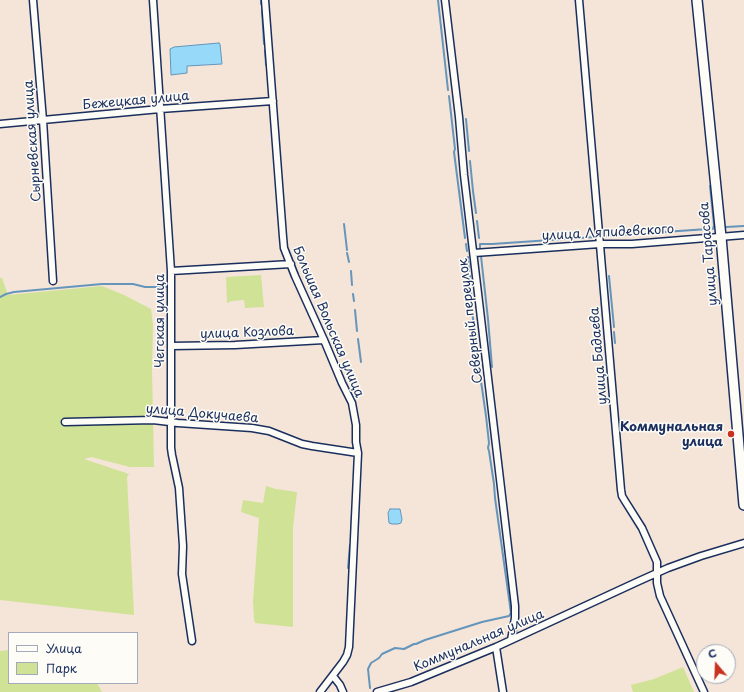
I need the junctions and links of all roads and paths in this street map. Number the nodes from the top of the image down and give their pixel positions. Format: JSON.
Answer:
{"nodes":[{"id":1,"x":33,"y":0,"type":"edge"},
{"id":2,"x":153,"y":0,"type":"edge"},
{"id":3,"x":265,"y":0,"type":"edge"},
{"id":4,"x":445,"y":0,"type":"edge"},
{"id":5,"x":579,"y":0,"type":"edge"},
{"id":6,"x":697,"y":0,"type":"edge"},
{"id":7,"x":273,"y":101,"type":"junction"},
{"id":8,"x":160,"y":109,"type":"junction"},
{"id":9,"x":43,"y":120,"type":"junction"},
{"id":10,"x":0,"y":124,"type":"edge"},
{"id":11,"x":744,"y":235,"type":"edge"},
{"id":12,"x":721,"y":237,"type":"junction"},
{"id":13,"x":600,"y":244,"type":"junction"},
{"id":14,"x":474,"y":253,"type":"junction"},
{"id":15,"x":291,"y":264,"type":"junction"},
{"id":16,"x":172,"y":271,"type":"junction"},
{"id":17,"x":53,"y":281,"type":"dead end"},
{"id":18,"x":324,"y":340,"type":"junction"},
{"id":19,"x":171,"y":346,"type":"junction"},
{"id":20,"x":65,"y":422,"type":"dead end"},
{"id":21,"x":171,"y":423,"type":"junction"},
{"id":22,"x":358,"y":452,"type":"junction"},
{"id":23,"x":744,"y":505,"type":"edge"},
{"id":24,"x":744,"y":543,"type":"edge"},
{"id":25,"x":657,"y":573,"type":"junction"},
{"id":26,"x":511,"y":640,"type":"junction"},
{"id":27,"x":192,"y":642,"type":"dead end"},
{"id":28,"x":496,"y":647,"type":"junction"},
{"id":29,"x":332,"y":676,"type":"junction"},
{"id":30,"x":320,"y":692,"type":"edge"},
{"id":31,"x":343,"y":692,"type":"edge"},
{"id":32,"x":377,"y":692,"type":"edge"},
{"id":33,"x":503,"y":692,"type":"edge"},
{"id":34,"x":704,"y":692,"type":"edge"}],
"edges":[{"from":1,"to":9,"type":"street","name":"Сырневская улица"},
{"from":2,"to":8,"type":"street","name":"Чегская улица"},
{"from":3,"to":7,"type":"street","name":"Большая Вольская улица"},
{"from":4,"to":14,"type":"street","name":"Северный переулок"},
{"from":5,"to":13,"type":"street","name":"улица Бадаева"},
{"from":6,"to":12,"type":"street","name":"улица Тарасова"},
{"from":7,"to":8,"type":"street","name":"Бежецкая улица"},
{"from":7,"to":15,"type":"street","name":"Большая Вольская улица"},
{"from":8,"to":9,"type":"street","name":"Бежецкая улица"},
{"from":8,"to":16,"type":"street","name":"Чегская улица"},
{"from":9,"to":10,"type":"street","name":"Бежецкая улица"},
{"from":9,"to":17,"type":"street","name":"Сырневская улица"},
{"from":11,"to":12,"type":"street","name":"улица Ляпидевского"},
{"from":12,"to":13,"type":"street","name":"улица Ляпидевского"},
{"from":12,"to":23,"type":"street","name":"улица Тарасова"},
{"from":13,"to":14,"type":"street","name":"улица Ляпидевского"},
{"from":13,"to":25,"type":"street","name":"улица Бадаева"},
{"from":14,"to":26,"type":"street","name":"Северный переулок"},
{"from":15,"to":16,"type":"street"},
{"from":15,"to":18,"type":"street","name":"Большая Вольская улица"},
{"from":16,"to":19,"type":"street","name":"Чегская улица"},
{"from":18,"to":19,"type":"street","name":"улица Козлова"},
{"from":18,"to":22,"type":"street","name":"Большая Вольская улица"},
{"from":19,"to":21,"type":"street","name":"Чегская улица"},
{"from":20,"to":21,"type":"street","name":"улица Докучаева"},
{"from":21,"to":22,"type":"street","name":"улица Докучаева"},
{"from":21,"to":27,"type":"street","name":"Чегская улица"},
{"from":22,"to":29,"type":"street","name":"Большая Вольская улица"},
{"from":24,"to":25,"type":"street","name":"Коммунальная улица"},
{"from":25,"to":26,"type":"street","name":"Коммунальная улица"},
{"from":25,"to":34,"type":"street","name":"улица Бадаева"},
{"from":26,"to":28,"type":"street","name":"Коммунальная улица"},
{"from":28,"to":32,"type":"street","name":"Коммунальная улица"},
{"from":28,"to":33,"type":"street"},
{"from":29,"to":30,"type":"street","name":"Большая Вольская улица"},
{"from":29,"to":31,"type":"street"}]}
